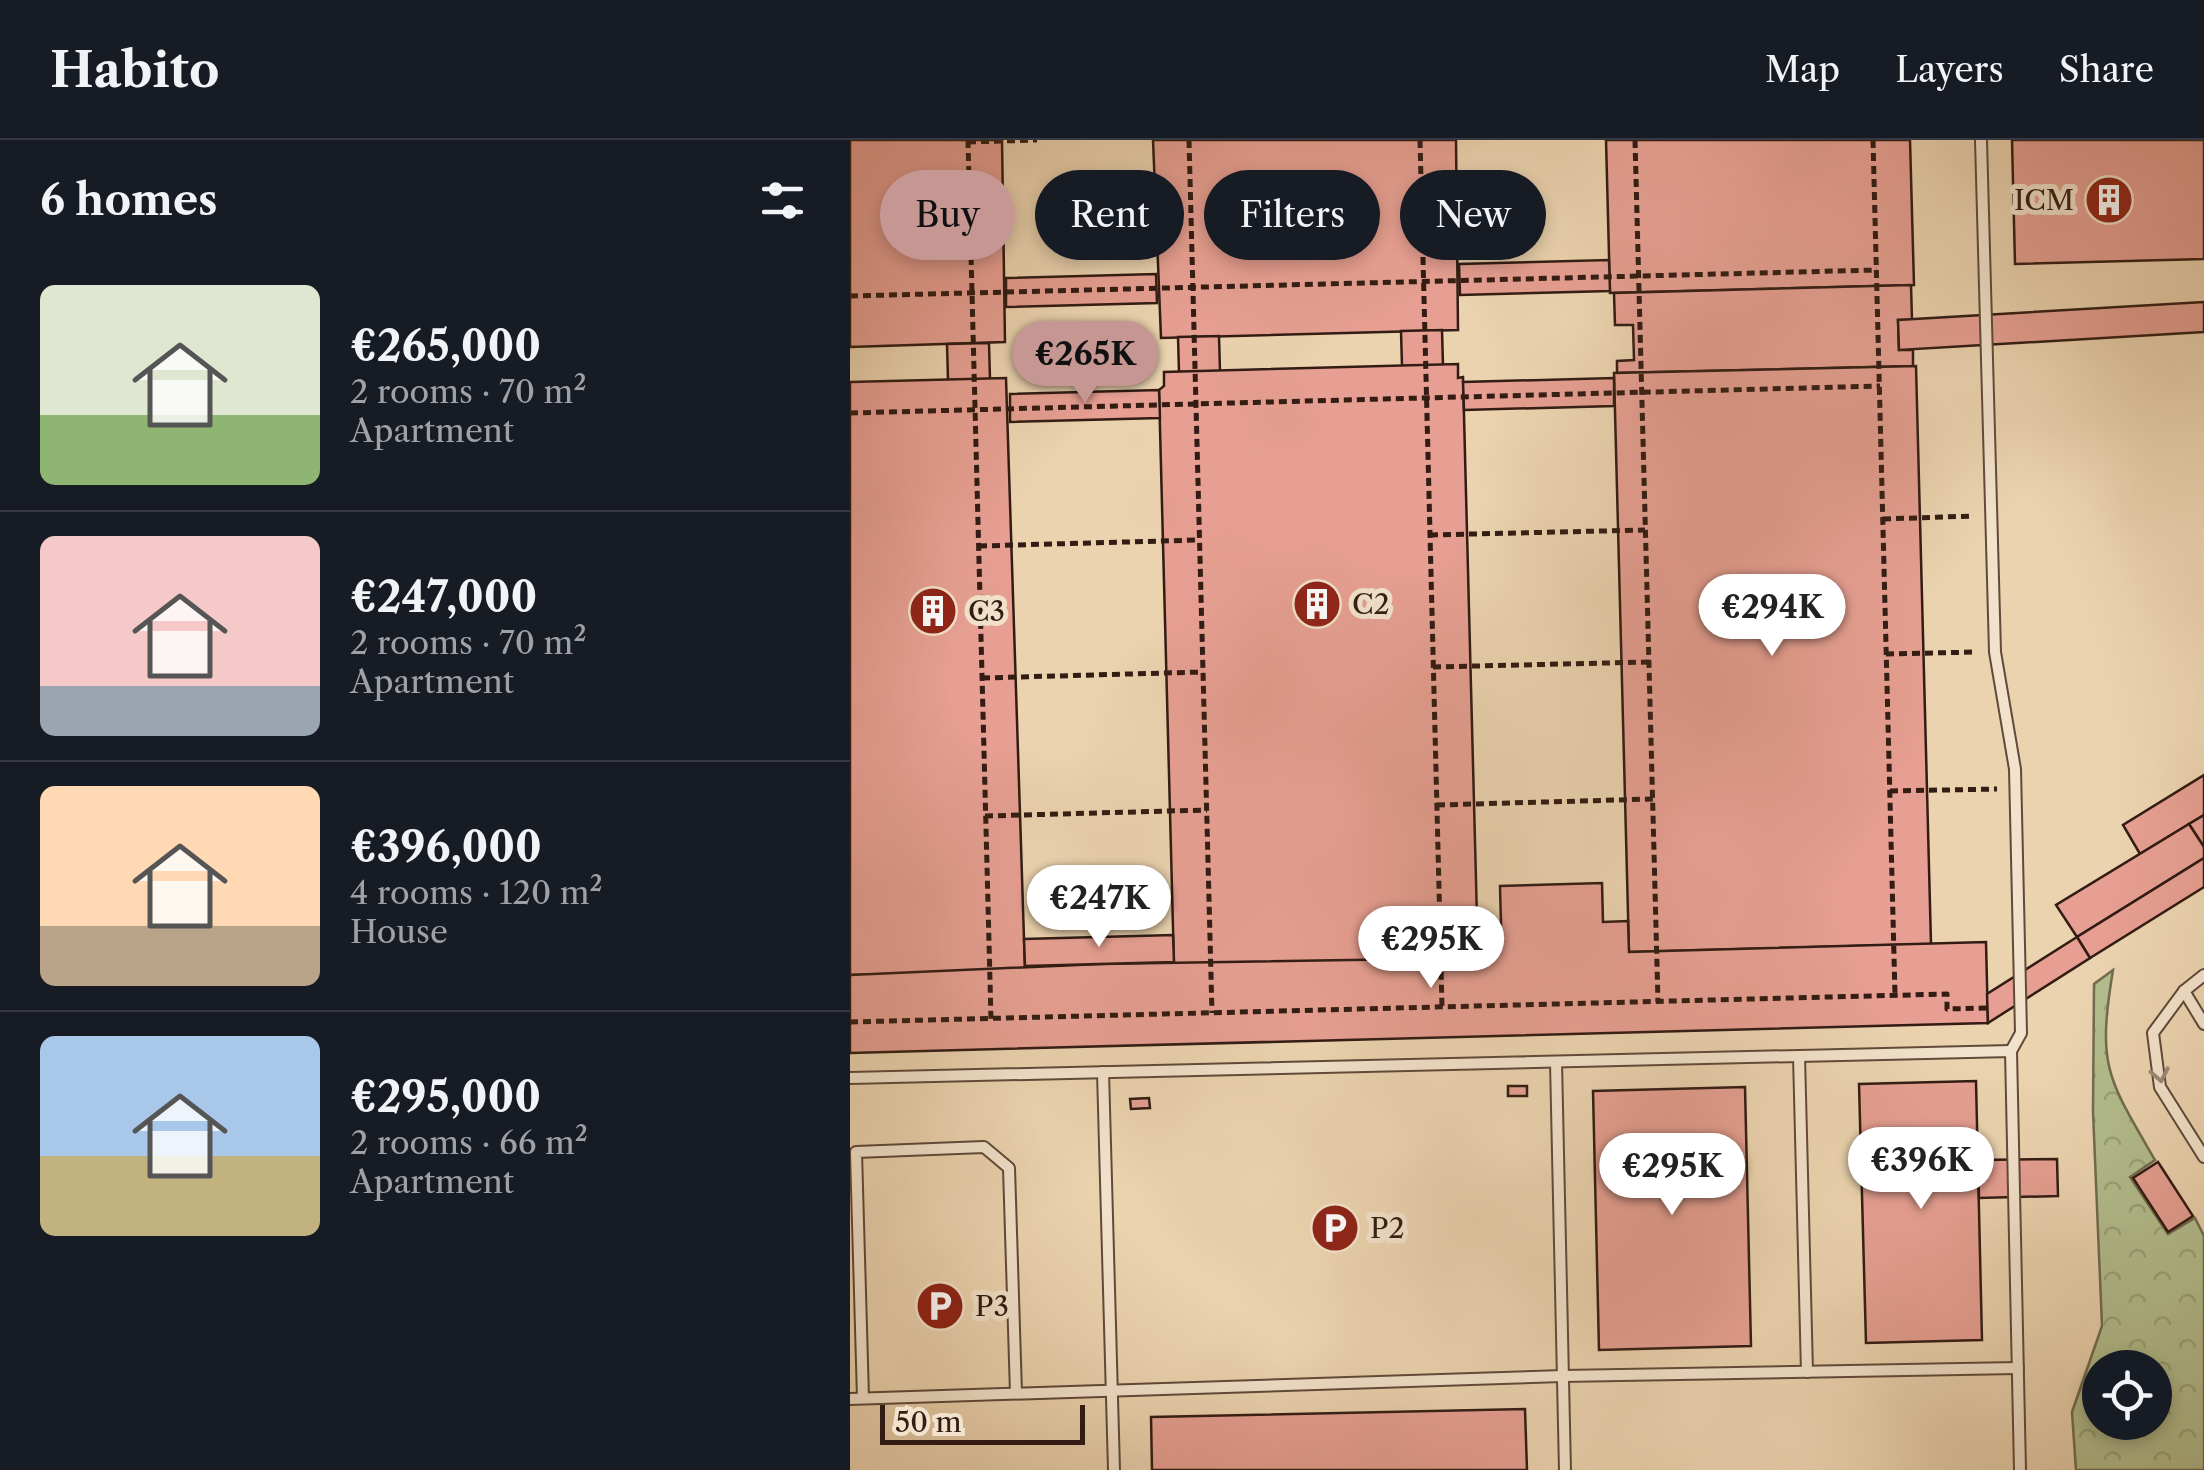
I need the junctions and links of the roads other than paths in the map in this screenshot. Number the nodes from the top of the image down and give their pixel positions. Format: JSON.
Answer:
{"nodes":[{"id":1,"x":1982,"y":140,"type":"edge"},
{"id":2,"x":2204,"y":975,"type":"edge"},
{"id":3,"x":2184,"y":991,"type":"junction"},
{"id":4,"x":2204,"y":1024,"type":"edge"},
{"id":5,"x":2010,"y":1051,"type":"junction"},
{"id":6,"x":1799,"y":1056,"type":"junction"},
{"id":7,"x":1556,"y":1062,"type":"junction"},
{"id":8,"x":1102,"y":1072,"type":"junction"},
{"id":9,"x":850,"y":1078,"type":"edge"},
{"id":10,"x":2204,"y":1157,"type":"edge"},
{"id":11,"x":2018,"y":1368,"type":"junction"},
{"id":12,"x":1807,"y":1372,"type":"junction"},
{"id":13,"x":1563,"y":1376,"type":"junction"},
{"id":14,"x":1111,"y":1390,"type":"junction"},
{"id":15,"x":1016,"y":1393,"type":"junction"},
{"id":16,"x":850,"y":1398,"type":"edge"},
{"id":17,"x":863,"y":1398,"type":"junction"},
{"id":18,"x":1114,"y":1470,"type":"edge"},
{"id":19,"x":1565,"y":1470,"type":"edge"},
{"id":20,"x":2020,"y":1470,"type":"edge"}],
"edges":[{"from":1,"to":5,"type":"lane"},
{"from":2,"to":3,"type":"lane"},
{"from":3,"to":4,"type":"lane"},
{"from":3,"to":10,"type":"lane","one_way":true},
{"from":5,"to":6,"type":"lane"},
{"from":5,"to":11,"type":"lane"},
{"from":6,"to":7,"type":"lane"},
{"from":6,"to":12,"type":"lane"},
{"from":7,"to":8,"type":"lane"},
{"from":7,"to":13,"type":"lane"},
{"from":8,"to":9,"type":"lane"},
{"from":8,"to":14,"type":"lane"},
{"from":11,"to":12,"type":"lane"},
{"from":11,"to":20,"type":"lane"},
{"from":12,"to":13,"type":"lane"},
{"from":13,"to":14,"type":"lane"},
{"from":13,"to":19,"type":"lane"},
{"from":14,"to":15,"type":"lane"},
{"from":14,"to":18,"type":"lane"},
{"from":15,"to":17,"type":"lane"},
{"from":15,"to":17,"type":"lane"},
{"from":16,"to":17,"type":"lane"}]}
